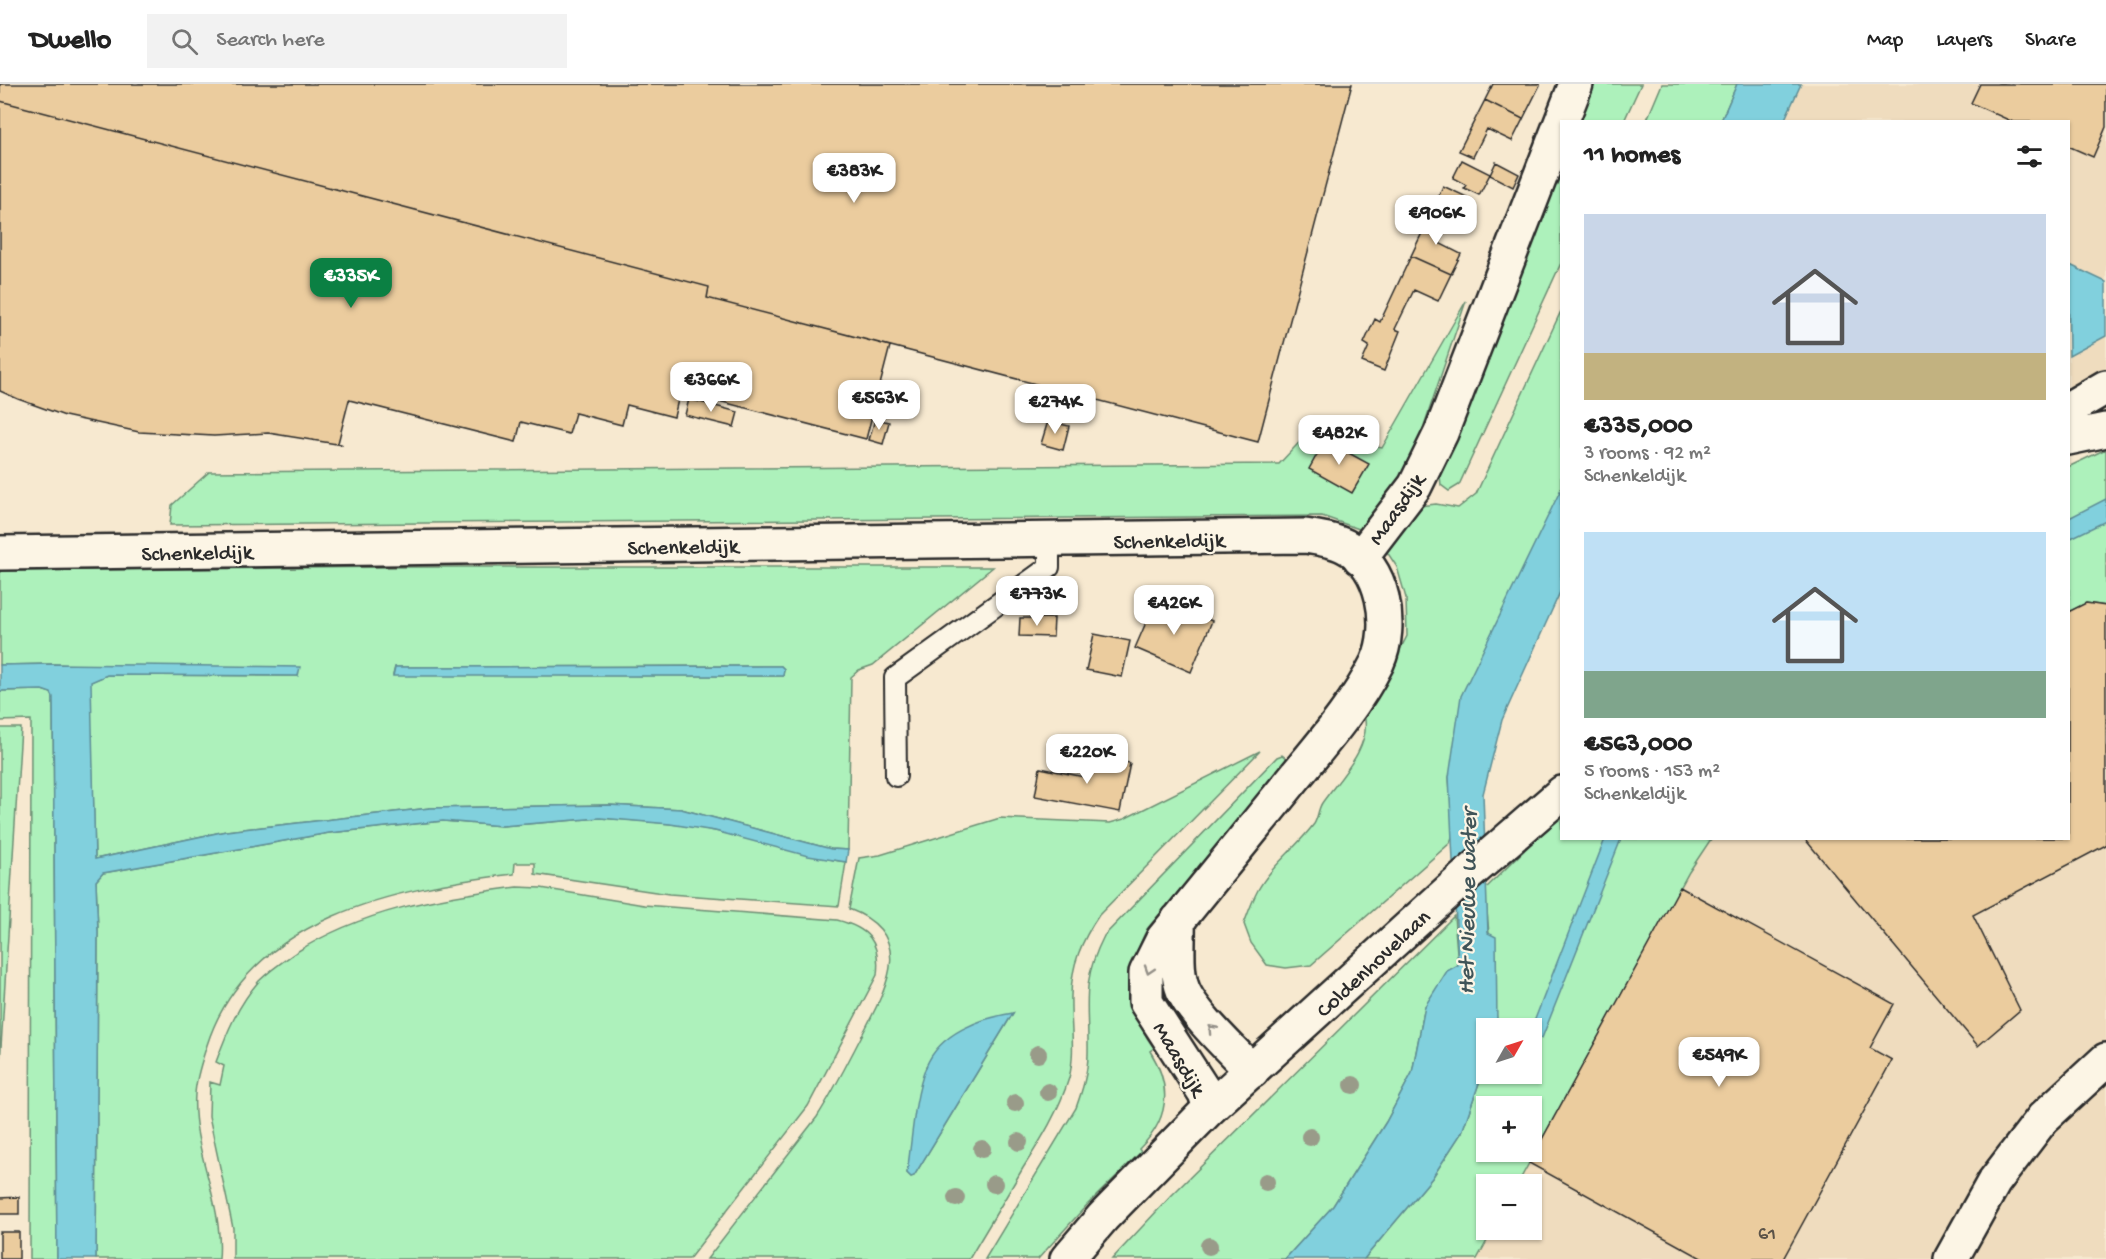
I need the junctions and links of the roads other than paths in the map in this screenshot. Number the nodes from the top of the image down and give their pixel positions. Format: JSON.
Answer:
{"nodes":[{"id":1,"x":1576,"y":84,"type":"edge"},
{"id":2,"x":1562,"y":120,"type":"edge"},
{"id":3,"x":1560,"y":126,"type":"edge"},
{"id":4,"x":2106,"y":387,"type":"edge"},
{"id":5,"x":2070,"y":408,"type":"edge"},
{"id":6,"x":2106,"y":430,"type":"edge"},
{"id":7,"x":2070,"y":438,"type":"edge"},
{"id":8,"x":1049,"y":540,"type":"junction"},
{"id":9,"x":0,"y":553,"type":"edge"},
{"id":10,"x":1360,"y":558,"type":"junction"},
{"id":11,"x":896,"y":776,"type":"dead end"},
{"id":12,"x":1560,"y":795,"type":"edge"},
{"id":13,"x":1178,"y":920,"type":"junction"},
{"id":14,"x":2106,"y":1060,"type":"edge"},
{"id":15,"x":1252,"y":1071,"type":"junction"},
{"id":16,"x":1210,"y":1108,"type":"junction"},
{"id":17,"x":1067,"y":1259,"type":"edge"},
{"id":18,"x":1951,"y":1259,"type":"edge"}],
"edges":[{"from":1,"to":2,"type":"street","name":"Maasdijk"},
{"from":3,"to":10,"type":"street","name":"Maasdijk"},
{"from":4,"to":5,"type":"street"},
{"from":6,"to":7,"type":"street"},
{"from":8,"to":9,"type":"street","name":"Schenkeldijk"},
{"from":8,"to":10,"type":"street","name":"Schenkeldijk"},
{"from":8,"to":11,"type":"lane"},
{"from":10,"to":13,"type":"street","name":"Maasdijk"},
{"from":12,"to":15,"type":"street","name":"Coldenhovelaan"},
{"from":15,"to":13,"type":"street","name":"Maasdijk","one_way":true},
{"from":13,"to":16,"type":"street","name":"Maasdijk","one_way":true},
{"from":14,"to":18,"type":"street"},
{"from":15,"to":16,"type":"street","name":"Coldenhovelaan"},
{"from":16,"to":17,"type":"street","name":"Maasdijk"}]}
